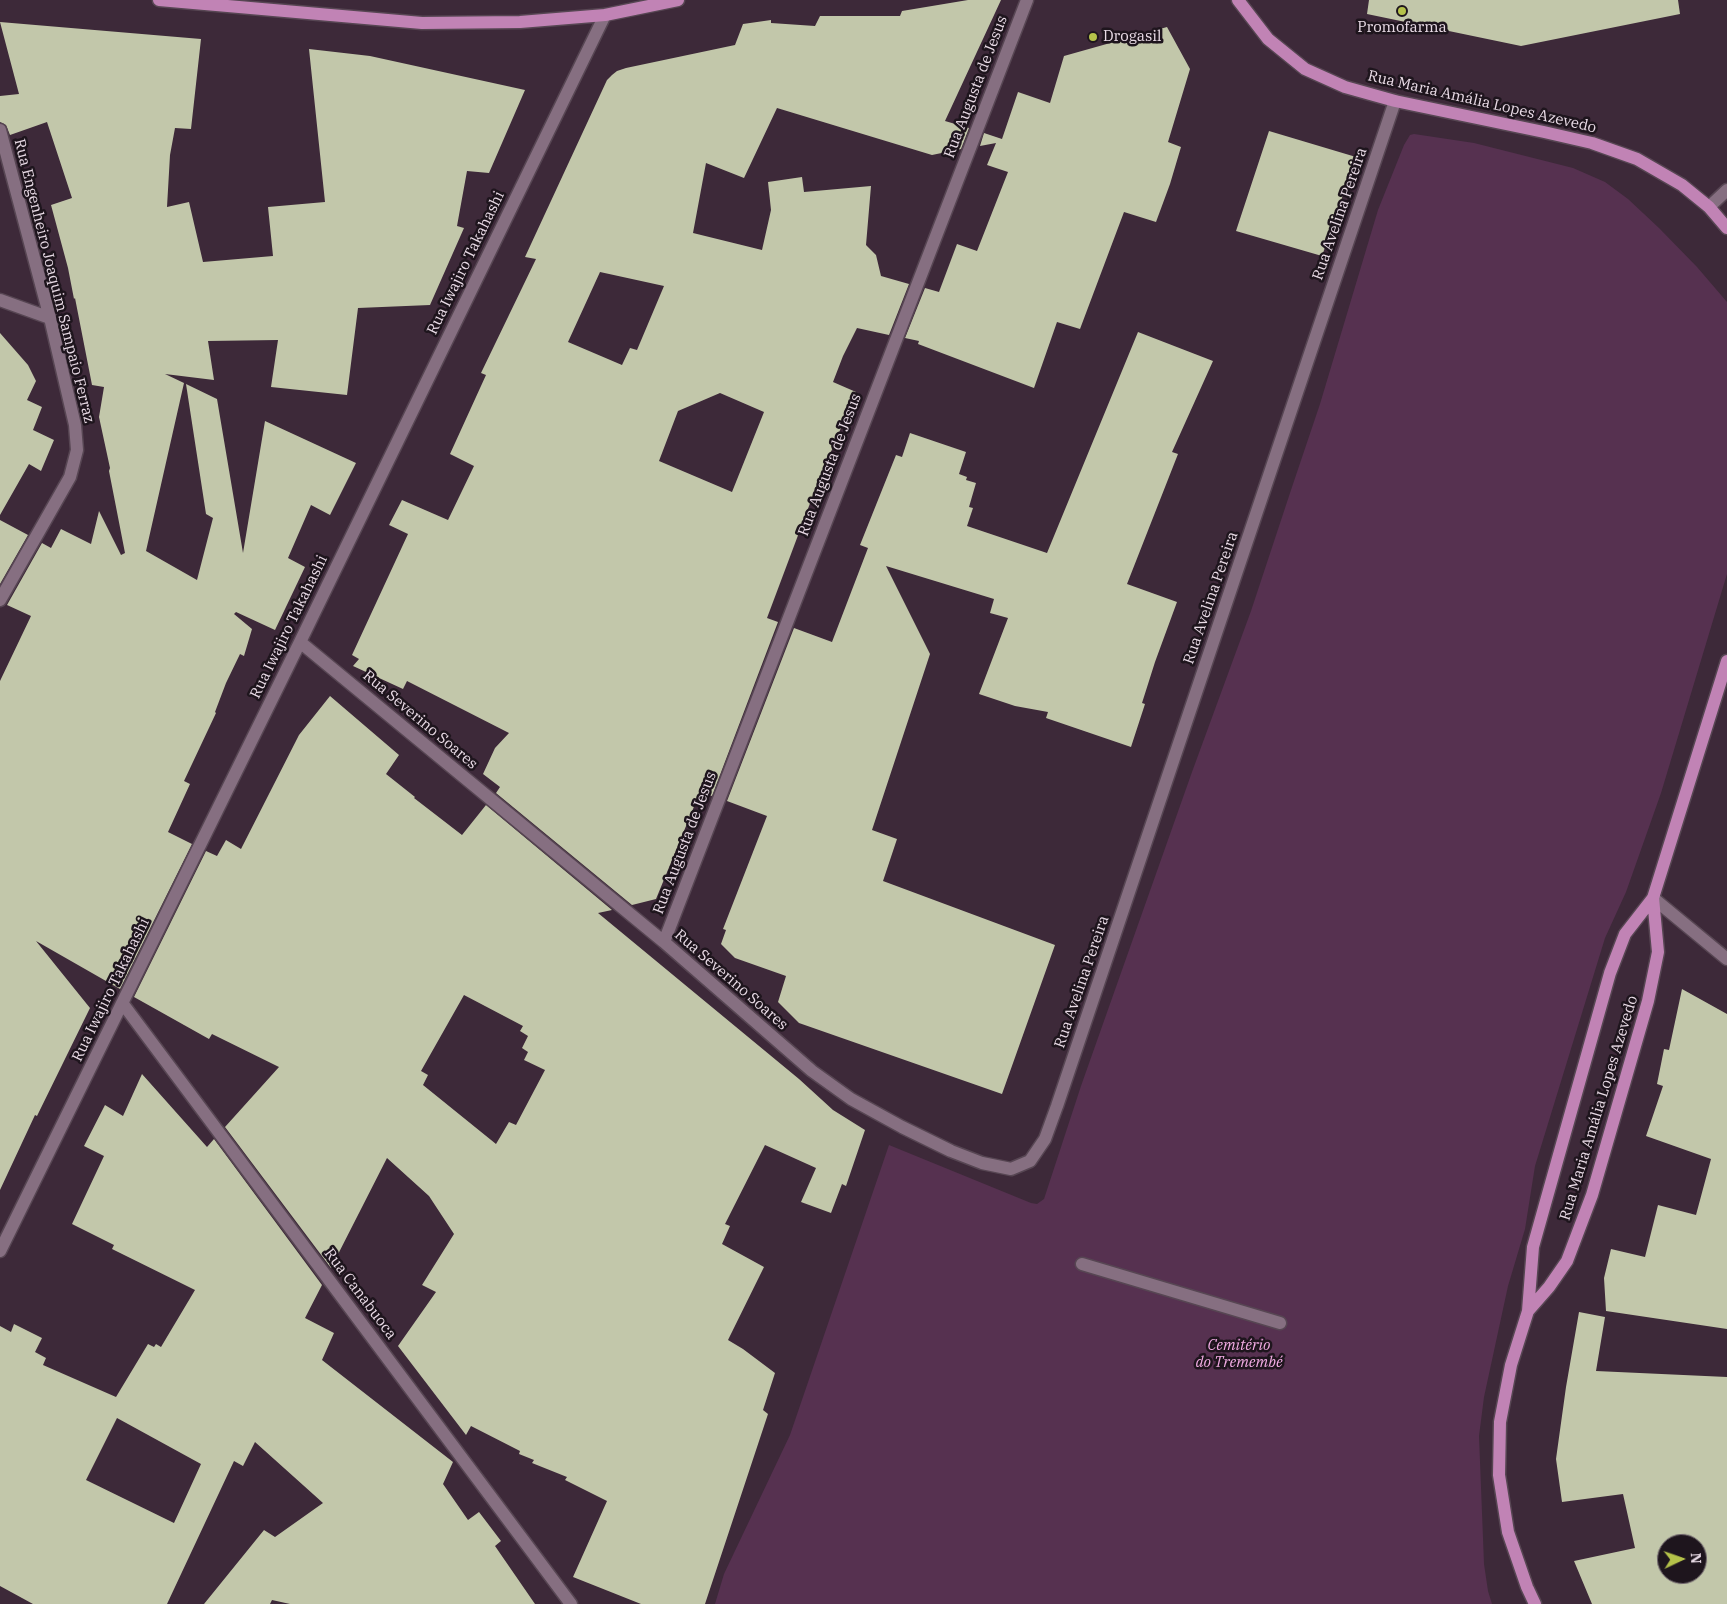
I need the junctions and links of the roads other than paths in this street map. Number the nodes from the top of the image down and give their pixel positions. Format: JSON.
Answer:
{"nodes":[{"id":1,"x":159,"y":0,"type":"edge"},
{"id":2,"x":678,"y":0,"type":"edge"},
{"id":3,"x":1027,"y":0,"type":"edge"},
{"id":4,"x":1238,"y":0,"type":"edge"},
{"id":5,"x":256,"y":4,"type":"edge"},
{"id":6,"x":605,"y":15,"type":"junction"},
{"id":7,"x":1395,"y":101,"type":"junction"},
{"id":8,"x":0,"y":130,"type":"edge"},
{"id":9,"x":1727,"y":190,"type":"edge"},
{"id":10,"x":1709,"y":207,"type":"junction"},
{"id":11,"x":1727,"y":228,"type":"edge"},
{"id":12,"x":0,"y":300,"type":"edge"},
{"id":13,"x":50,"y":318,"type":"junction"},
{"id":14,"x":0,"y":600,"type":"edge"},
{"id":15,"x":300,"y":642,"type":"junction"},
{"id":16,"x":1727,"y":661,"type":"edge"},
{"id":17,"x":1653,"y":898,"type":"junction"},
{"id":18,"x":664,"y":942,"type":"junction"},
{"id":19,"x":1727,"y":959,"type":"edge"},
{"id":20,"x":123,"y":1004,"type":"junction"},
{"id":21,"x":1057,"y":1106,"type":"joint"},
{"id":22,"x":0,"y":1251,"type":"edge"},
{"id":23,"x":1082,"y":1264,"type":"dead end"},
{"id":24,"x":1528,"y":1311,"type":"junction"},
{"id":25,"x":1280,"y":1323,"type":"dead end"},
{"id":26,"x":571,"y":1604,"type":"edge"},
{"id":27,"x":1535,"y":1604,"type":"edge"}],
"edges":[{"from":1,"to":5,"type":"main road"},
{"from":2,"to":6,"type":"main road"},
{"from":3,"to":18,"type":"street","name":"Rua Augusta de Jesus"},
{"from":4,"to":7,"type":"main road","name":"Rua Maria Amália Lopes Azevedo"},
{"from":5,"to":6,"type":"main road"},
{"from":6,"to":15,"type":"street","name":"Rua Iwajiro Takahashi"},
{"from":7,"to":10,"type":"main road","name":"Rua Maria Amália Lopes Azevedo"},
{"from":7,"to":21,"type":"street","name":"Rua Avelina Pereira"},
{"from":8,"to":13,"type":"street","name":"Rua Engenheiro Joaquim Sampaio Ferraz"},
{"from":9,"to":10,"type":"street"},
{"from":10,"to":11,"type":"main road","name":"Rua Maria Amália Lopes Azevedo"},
{"from":12,"to":13,"type":"street"},
{"from":13,"to":14,"type":"street","name":"Rua Engenheiro Joaquim Sampaio Ferraz"},
{"from":15,"to":18,"type":"street","name":"Rua Severino Soares"},
{"from":15,"to":20,"type":"street","name":"Rua Iwajiro Takahashi"},
{"from":16,"to":17,"type":"main road","name":"Rua Maria Amália Lopes Azevedo"},
{"from":17,"to":19,"type":"street"},
{"from":17,"to":24,"type":"main road","name":"Rua Maria Amália Lopes Azevedo"},
{"from":17,"to":24,"type":"main road","name":"Rua Maria Amália Lopes Azevedo"},
{"from":18,"to":21,"type":"street","name":"Rua Severino Soares"},
{"from":20,"to":22,"type":"street","name":"Rua Iwajiro Takahashi"},
{"from":20,"to":26,"type":"street","name":"Rua Canabuoca"},
{"from":23,"to":25,"type":"street"},
{"from":24,"to":27,"type":"main road","name":"Rua Maria Amália Lopes Azevedo"}]}
